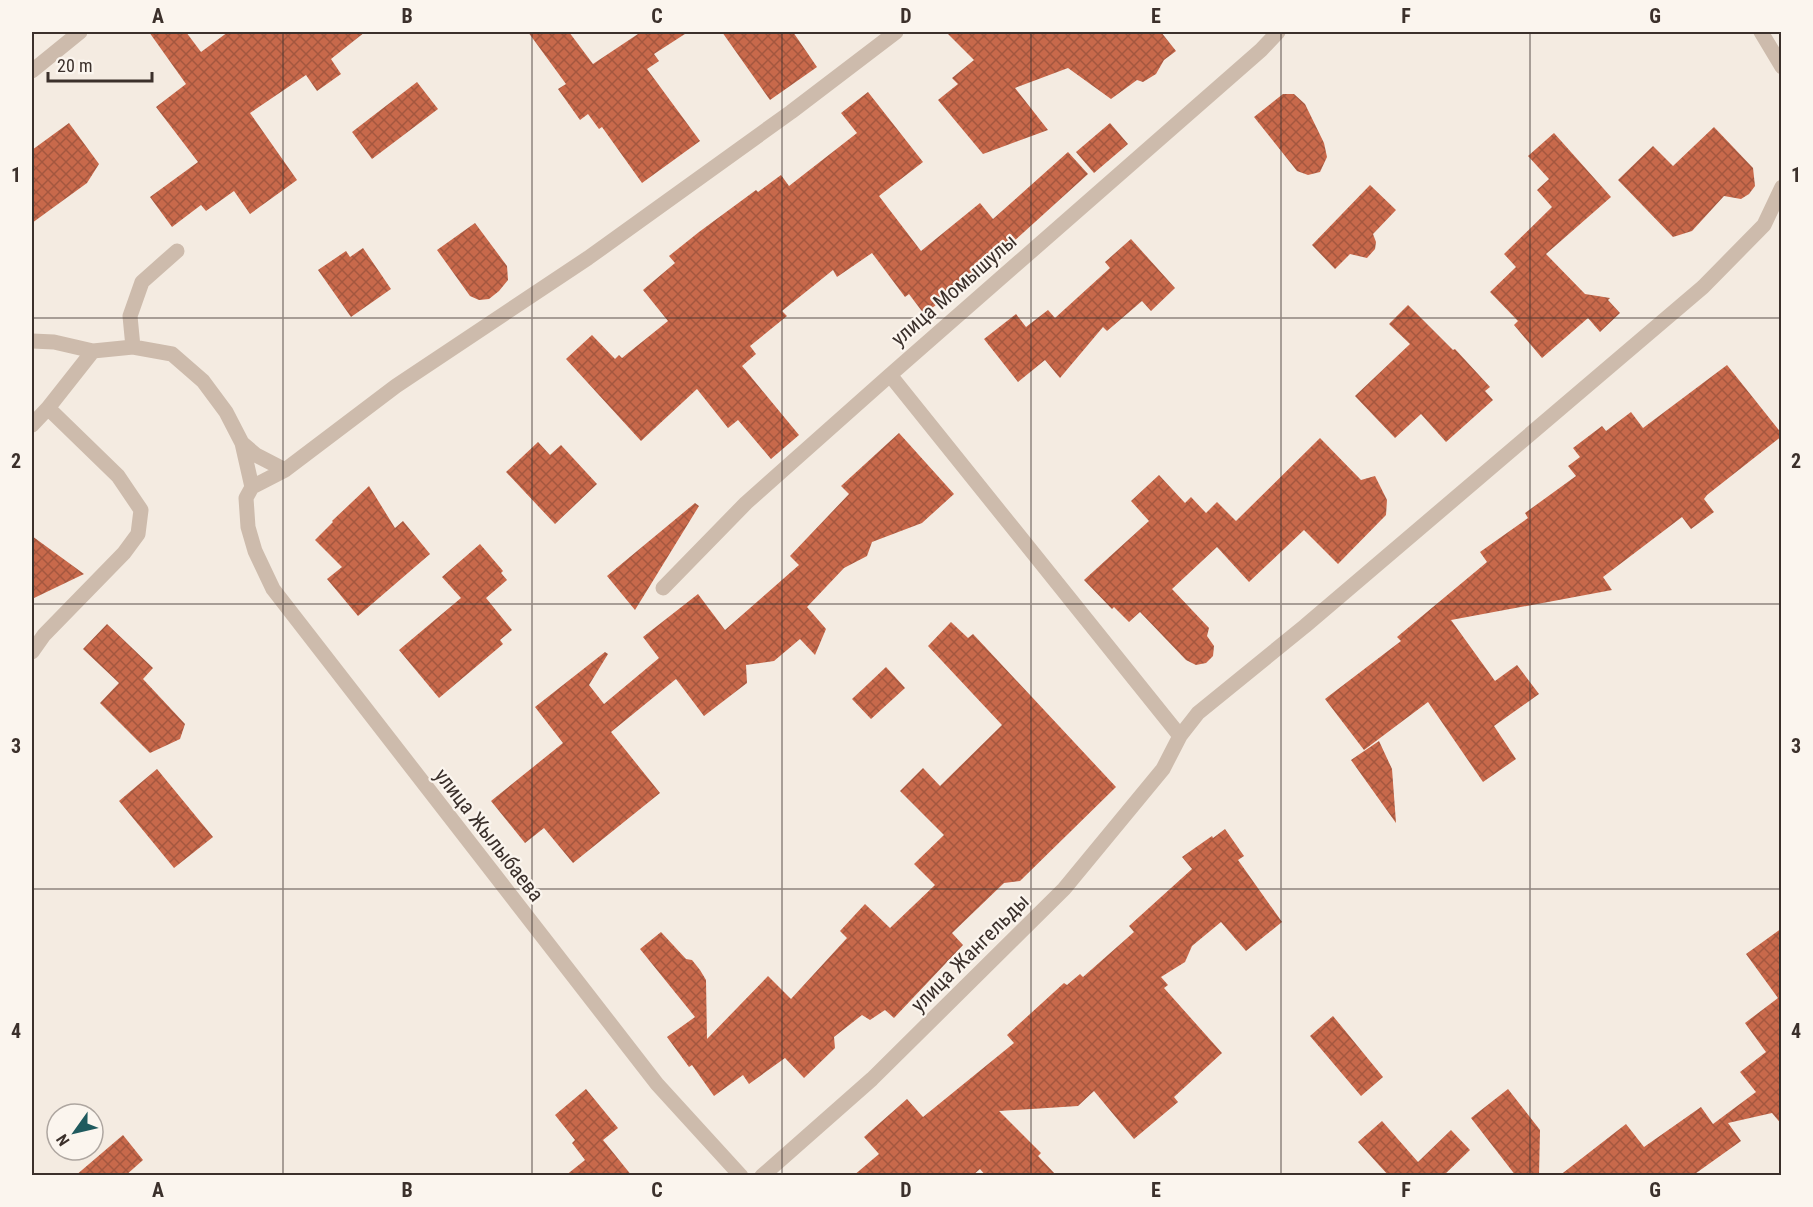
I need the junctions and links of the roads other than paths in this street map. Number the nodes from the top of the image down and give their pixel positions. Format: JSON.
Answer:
{"nodes":[{"id":1,"x":80,"y":32,"type":"edge"},
{"id":2,"x":896,"y":32,"type":"edge"},
{"id":3,"x":1278,"y":32,"type":"edge"},
{"id":4,"x":1761,"y":32,"type":"edge"},
{"id":5,"x":1782,"y":67,"type":"edge"},
{"id":6,"x":32,"y":71,"type":"edge"},
{"id":7,"x":1782,"y":188,"type":"edge"},
{"id":8,"x":177,"y":251,"type":"dead end"},
{"id":9,"x":32,"y":341,"type":"edge"},
{"id":10,"x":133,"y":347,"type":"junction"},
{"id":11,"x":93,"y":351,"type":"junction"},
{"id":12,"x":890,"y":375,"type":"junction"},
{"id":13,"x":48,"y":408,"type":"junction"},
{"id":14,"x":32,"y":425,"type":"edge"},
{"id":15,"x":242,"y":443,"type":"junction"},
{"id":16,"x":285,"y":470,"type":"junction"},
{"id":17,"x":249,"y":493,"type":"junction"},
{"id":18,"x":663,"y":588,"type":"dead end"},
{"id":19,"x":32,"y":652,"type":"edge"},
{"id":20,"x":1180,"y":736,"type":"junction"},
{"id":21,"x":741,"y":1176,"type":"edge"},
{"id":22,"x":762,"y":1176,"type":"edge"}],
"edges":[{"from":1,"to":6,"type":"street"},
{"from":2,"to":16,"type":"street"},
{"from":3,"to":12,"type":"street","name":"улица Момышулы"},
{"from":4,"to":5,"type":"street"},
{"from":7,"to":20,"type":"street","name":"улица Жангельды"},
{"from":8,"to":10,"type":"street"},
{"from":9,"to":11,"type":"street"},
{"from":10,"to":11,"type":"street"},
{"from":10,"to":15,"type":"street"},
{"from":11,"to":13,"type":"street"},
{"from":12,"to":18,"type":"street","name":"улица Момышулы"},
{"from":12,"to":20,"type":"street"},
{"from":13,"to":14,"type":"street"},
{"from":13,"to":19,"type":"street"},
{"from":15,"to":16,"type":"street"},
{"from":15,"to":17,"type":"street","name":"улица Жылыбаева"},
{"from":16,"to":17,"type":"street"},
{"from":17,"to":21,"type":"street","name":"улица Жылыбаева"},
{"from":20,"to":22,"type":"street","name":"улица Жангельды"}]}
